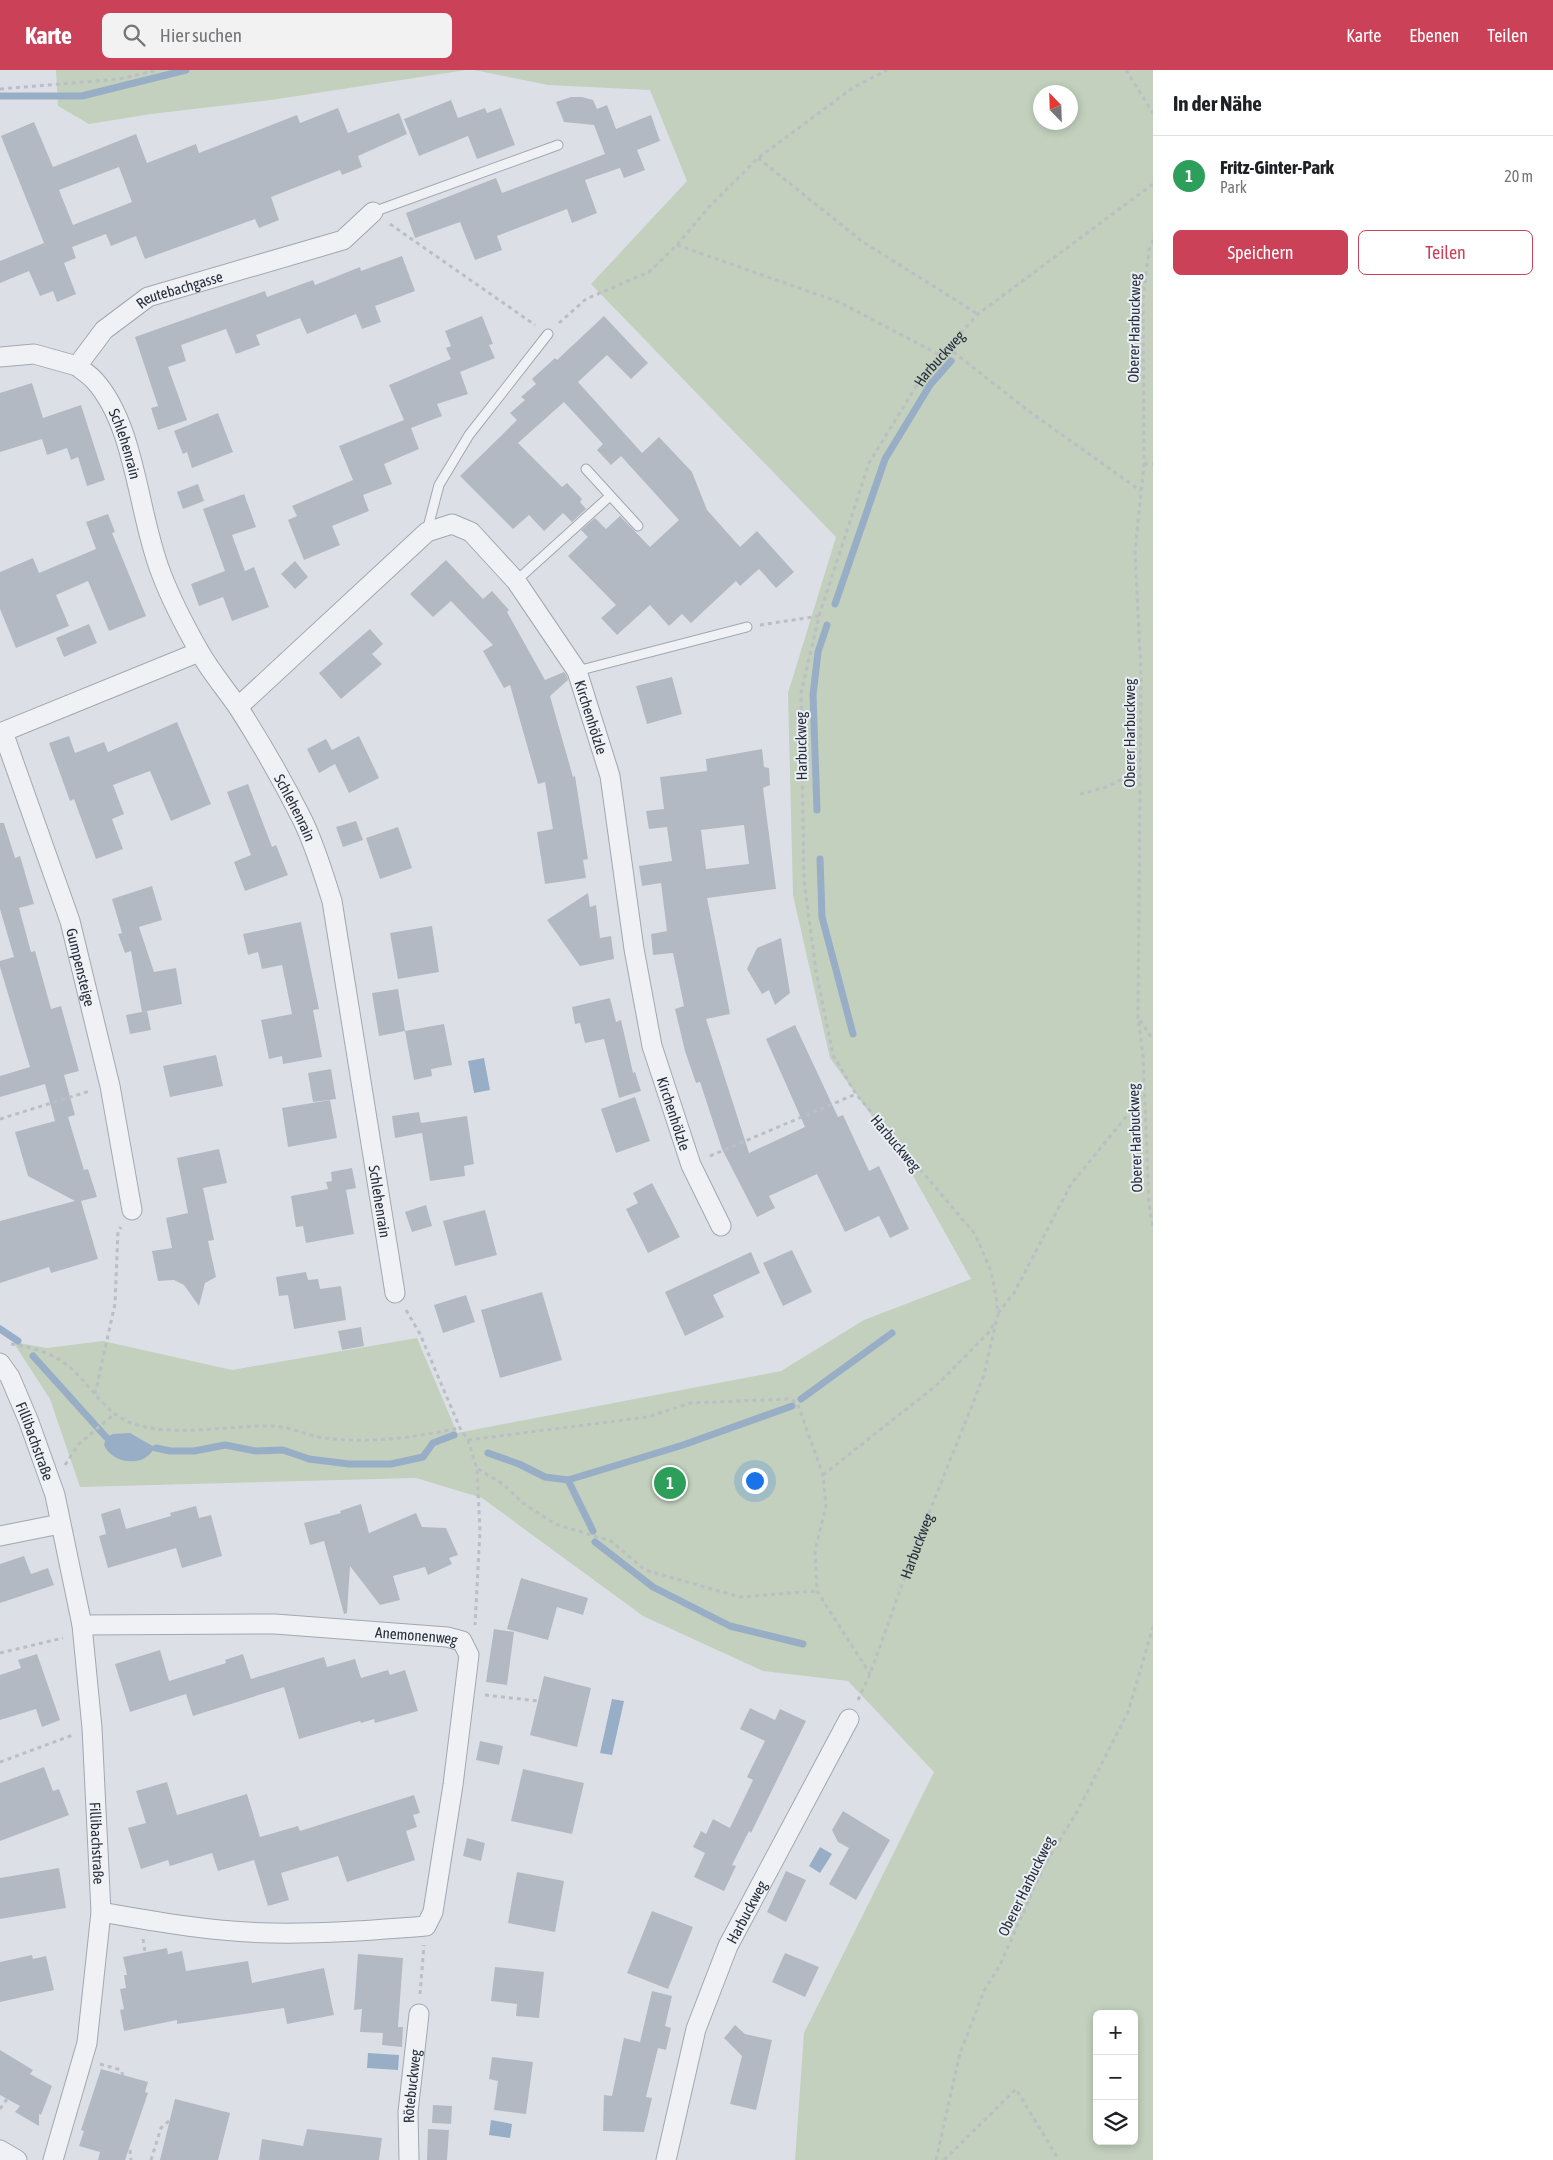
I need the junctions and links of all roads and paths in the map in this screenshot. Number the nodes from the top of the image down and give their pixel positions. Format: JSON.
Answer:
{"nodes":[{"id":1,"x":158,"y":70,"type":"edge"},
{"id":2,"x":887,"y":70,"type":"edge"},
{"id":3,"x":1126,"y":70,"type":"edge"},
{"id":4,"x":0,"y":89,"type":"edge"},
{"id":5,"x":1153,"y":113,"type":"edge"},
{"id":6,"x":558,"y":145,"type":"dead end"},
{"id":7,"x":758,"y":158,"type":"junction"},
{"id":8,"x":1153,"y":184,"type":"edge"},
{"id":9,"x":373,"y":212,"type":"junction"},
{"id":10,"x":1153,"y":240,"type":"edge"},
{"id":11,"x":677,"y":245,"type":"junction"},
{"id":12,"x":978,"y":314,"type":"junction"},
{"id":13,"x":548,"y":334,"type":"junction"},
{"id":14,"x":947,"y":347,"type":"junction"},
{"id":15,"x":940,"y":355,"type":"junction"},
{"id":16,"x":0,"y":357,"type":"edge"},
{"id":17,"x":77,"y":366,"type":"junction"},
{"id":18,"x":1144,"y":464,"type":"junction"},
{"id":19,"x":1153,"y":464,"type":"edge"},
{"id":20,"x":586,"y":469,"type":"dead end"},
{"id":21,"x":1141,"y":491,"type":"junction"},
{"id":22,"x":610,"y":496,"type":"junction"},
{"id":23,"x":638,"y":526,"type":"dead end"},
{"id":24,"x":427,"y":532,"type":"junction"},
{"id":25,"x":516,"y":581,"type":"junction"},
{"id":26,"x":819,"y":616,"type":"junction"},
{"id":27,"x":748,"y":627,"type":"joint"},
{"id":28,"x":199,"y":652,"type":"junction"},
{"id":29,"x":577,"y":671,"type":"junction"},
{"id":30,"x":238,"y":707,"type":"junction"},
{"id":31,"x":1,"y":733,"type":"edge"},
{"id":32,"x":1140,"y":771,"type":"junction"},
{"id":33,"x":1080,"y":794,"type":"dead end"},
{"id":34,"x":1138,"y":1017,"type":"junction"},
{"id":35,"x":1153,"y":1040,"type":"edge"},
{"id":36,"x":110,"y":1086,"type":"junction"},
{"id":37,"x":856,"y":1094,"type":"junction"},
{"id":38,"x":1144,"y":1095,"type":"junction"},
{"id":39,"x":0,"y":1119,"type":"edge"},
{"id":40,"x":724,"y":1150,"type":"dead end"},
{"id":41,"x":132,"y":1210,"type":"joint"},
{"id":42,"x":721,"y":1226,"type":"dead end"},
{"id":43,"x":1153,"y":1227,"type":"edge"},
{"id":44,"x":395,"y":1293,"type":"joint"},
{"id":45,"x":998,"y":1314,"type":"junction"},
{"id":46,"x":4,"y":1342,"type":"dead end"},
{"id":47,"x":0,"y":1363,"type":"edge"},
{"id":48,"x":95,"y":1394,"type":"junction"},
{"id":49,"x":114,"y":1414,"type":"junction"},
{"id":50,"x":460,"y":1428,"type":"junction"},
{"id":51,"x":468,"y":1440,"type":"junction"},
{"id":52,"x":65,"y":1466,"type":"dead end"},
{"id":53,"x":477,"y":1469,"type":"junction"},
{"id":54,"x":823,"y":1475,"type":"junction"},
{"id":55,"x":60,"y":1524,"type":"junction"},
{"id":56,"x":0,"y":1536,"type":"edge"},
{"id":57,"x":817,"y":1591,"type":"junction"},
{"id":58,"x":1153,"y":1627,"type":"edge"},
{"id":59,"x":82,"y":1629,"type":"junction"},
{"id":60,"x":0,"y":1652,"type":"edge"},
{"id":61,"x":468,"y":1655,"type":"junction"},
{"id":62,"x":870,"y":1674,"type":"junction"},
{"id":63,"x":464,"y":1693,"type":"junction"},
{"id":64,"x":538,"y":1701,"type":"dead end"},
{"id":65,"x":849,"y":1719,"type":"joint"},
{"id":66,"x":92,"y":1728,"type":"junction"},
{"id":67,"x":0,"y":1762,"type":"edge"},
{"id":68,"x":101,"y":1912,"type":"junction"},
{"id":69,"x":426,"y":1926,"type":"junction"},
{"id":70,"x":419,"y":2014,"type":"joint"},
{"id":71,"x":7,"y":2099,"type":"dead end"},
{"id":72,"x":0,"y":2110,"type":"edge"},
{"id":73,"x":169,"y":2121,"type":"dead end"},
{"id":74,"x":0,"y":2150,"type":"edge"},
{"id":75,"x":130,"y":2150,"type":"dead end"},
{"id":76,"x":17,"y":2160,"type":"edge"},
{"id":77,"x":53,"y":2160,"type":"edge"},
{"id":78,"x":131,"y":2160,"type":"edge"},
{"id":79,"x":151,"y":2160,"type":"edge"},
{"id":80,"x":409,"y":2160,"type":"edge"},
{"id":81,"x":666,"y":2160,"type":"edge"},
{"id":82,"x":936,"y":2160,"type":"edge"},
{"id":83,"x":944,"y":2160,"type":"edge"},
{"id":84,"x":1059,"y":2160,"type":"edge"}],
"edges":[{"from":1,"to":4,"type":"path"},
{"from":2,"to":7,"type":"path"},
{"from":3,"to":5,"type":"path"},
{"from":6,"to":9,"type":"lane"},
{"from":7,"to":11,"type":"path"},
{"from":7,"to":12,"type":"path"},
{"from":8,"to":12,"type":"path","name":"Harbuckweg"},
{"from":9,"to":13,"type":"path"},
{"from":9,"to":17,"type":"street","name":"Reutebachgasse"},
{"from":10,"to":18,"type":"path","name":"Oberer Harbuckweg"},
{"from":11,"to":13,"type":"path"},
{"from":11,"to":15,"type":"path"},
{"from":12,"to":14,"type":"path","name":"Harbuckweg"},
{"from":13,"to":24,"type":"lane"},
{"from":14,"to":15,"type":"path","name":"Harbuckweg"},
{"from":14,"to":21,"type":"path"},
{"from":15,"to":26,"type":"path","name":"Harbuckweg"},
{"from":16,"to":17,"type":"street"},
{"from":17,"to":28,"type":"street","name":"Schlehenrain"},
{"from":18,"to":19,"type":"path"},
{"from":18,"to":21,"type":"path","name":"Oberer Harbuckweg"},
{"from":20,"to":22,"type":"lane"},
{"from":21,"to":32,"type":"path","name":"Oberer Harbuckweg"},
{"from":22,"to":23,"type":"lane"},
{"from":22,"to":25,"type":"lane"},
{"from":24,"to":25,"type":"street","name":"Kirchenhölzle"},
{"from":24,"to":30,"type":"street","name":"Kirchenhölzle"},
{"from":25,"to":29,"type":"street","name":"Kirchenhölzle"},
{"from":26,"to":27,"type":"path"},
{"from":26,"to":37,"type":"path","name":"Harbuckweg"},
{"from":27,"to":29,"type":"lane"},
{"from":28,"to":30,"type":"street","name":"Schlehenrain"},
{"from":28,"to":31,"type":"street","name":"Gumpensteige"},
{"from":29,"to":42,"type":"street","name":"Kirchenhölzle"},
{"from":30,"to":44,"type":"street","name":"Schlehenrain"},
{"from":31,"to":36,"type":"street","name":"Gumpensteige"},
{"from":32,"to":33,"type":"path"},
{"from":32,"to":34,"type":"path","name":"Oberer Harbuckweg"},
{"from":34,"to":35,"type":"path"},
{"from":34,"to":38,"type":"path","name":"Oberer Harbuckweg"},
{"from":36,"to":39,"type":"path"},
{"from":36,"to":41,"type":"street","name":"Gumpensteige"},
{"from":37,"to":40,"type":"path"},
{"from":37,"to":45,"type":"path","name":"Harbuckweg"},
{"from":38,"to":43,"type":"path","name":"Oberer Harbuckweg"},
{"from":38,"to":45,"type":"path"},
{"from":41,"to":48,"type":"path"},
{"from":44,"to":50,"type":"path"},
{"from":45,"to":54,"type":"path"},
{"from":45,"to":62,"type":"path","name":"Harbuckweg"},
{"from":46,"to":48,"type":"path"},
{"from":47,"to":55,"type":"street","name":"Fillibachstraße"},
{"from":48,"to":49,"type":"path"},
{"from":49,"to":50,"type":"path"},
{"from":49,"to":52,"type":"path"},
{"from":50,"to":51,"type":"path"},
{"from":51,"to":53,"type":"path"},
{"from":51,"to":54,"type":"path"},
{"from":53,"to":57,"type":"path"},
{"from":53,"to":61,"type":"path"},
{"from":54,"to":57,"type":"path"},
{"from":55,"to":56,"type":"street"},
{"from":55,"to":59,"type":"street","name":"Fillibachstraße"},
{"from":57,"to":62,"type":"path"},
{"from":58,"to":82,"type":"path","name":"Oberer Harbuckweg"},
{"from":59,"to":60,"type":"path"},
{"from":59,"to":61,"type":"street","name":"Anemonenweg"},
{"from":59,"to":66,"type":"street","name":"Fillibachstraße"},
{"from":61,"to":63,"type":"street","name":"Anemonenweg"},
{"from":62,"to":65,"type":"path","name":"Harbuckweg"},
{"from":63,"to":64,"type":"path"},
{"from":63,"to":69,"type":"street","name":"Anemonenweg"},
{"from":65,"to":81,"type":"street","name":"Harbuckweg"},
{"from":66,"to":67,"type":"path"},
{"from":66,"to":68,"type":"street","name":"Fillibachstraße"},
{"from":68,"to":69,"type":"street"},
{"from":68,"to":77,"type":"street","name":"Fillibachstraße"},
{"from":69,"to":70,"type":"path"},
{"from":70,"to":80,"type":"street","name":"Rötebuckweg"},
{"from":71,"to":72,"type":"path"},
{"from":73,"to":79,"type":"path"},
{"from":74,"to":76,"type":"street"},
{"from":75,"to":78,"type":"path"},
{"from":83,"to":84,"type":"path"}]}
